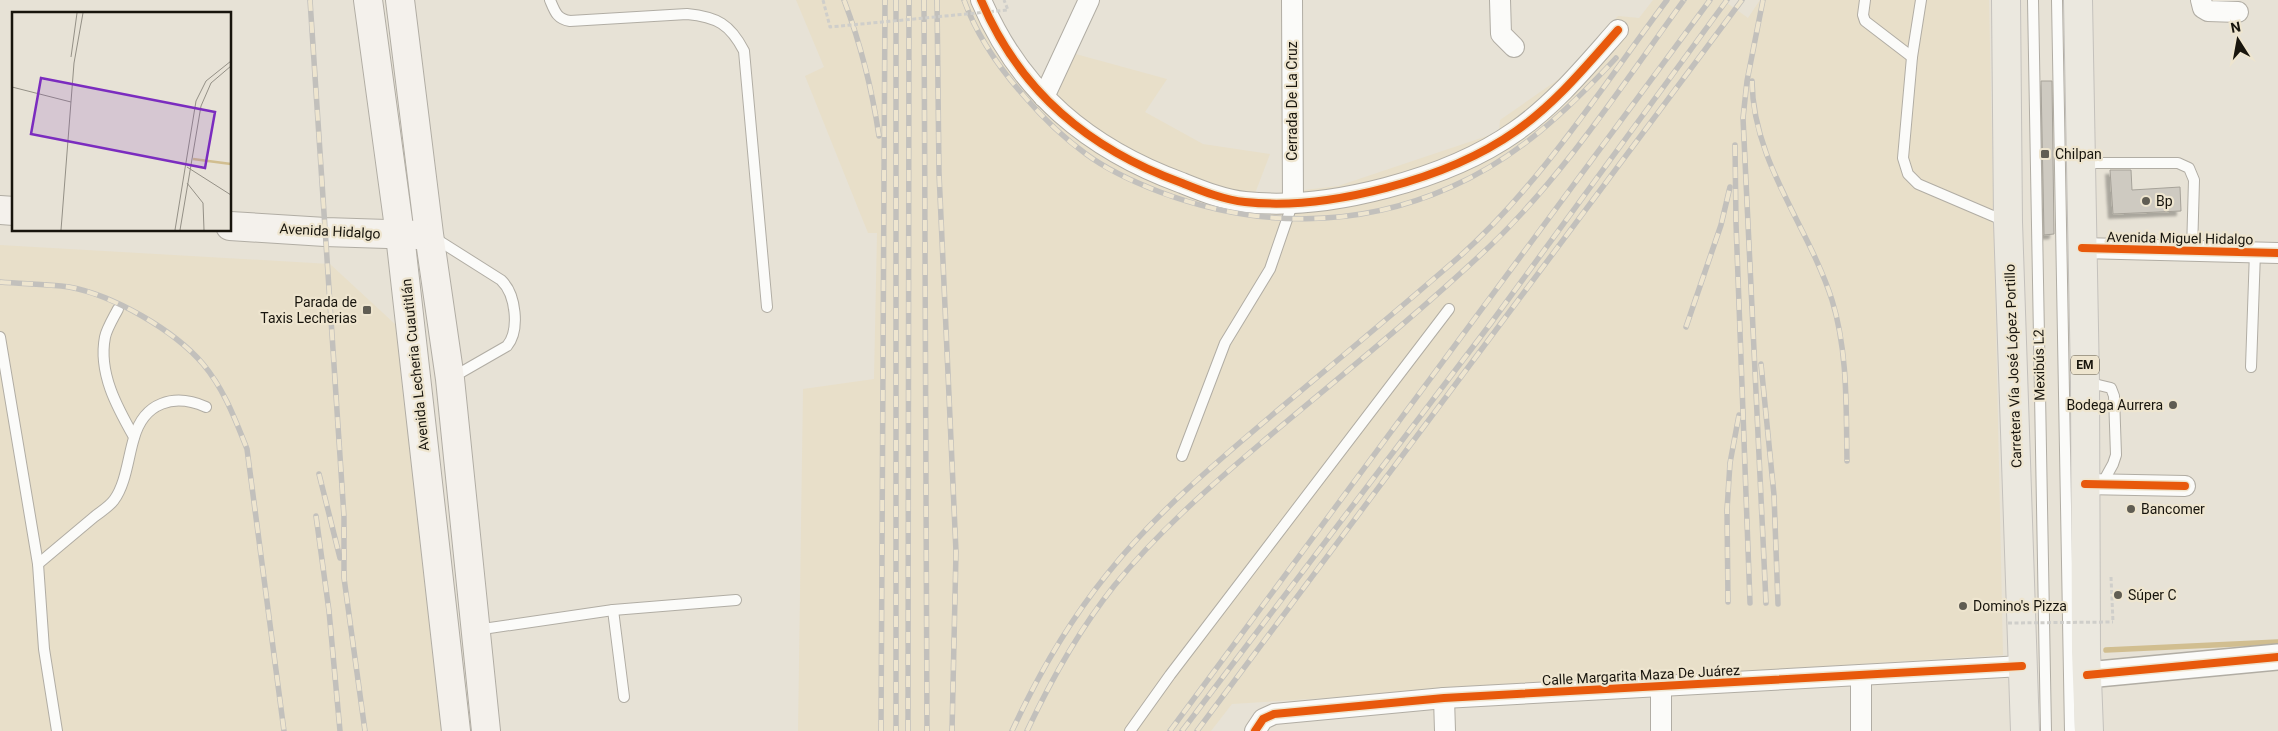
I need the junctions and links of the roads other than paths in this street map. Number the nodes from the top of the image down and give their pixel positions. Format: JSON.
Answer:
{"nodes":[{"id":1,"x":368,"y":0,"type":"edge"},
{"id":2,"x":400,"y":0,"type":"edge"},
{"id":3,"x":550,"y":0,"type":"edge"},
{"id":4,"x":981,"y":0,"type":"edge"},
{"id":5,"x":1089,"y":0,"type":"edge"},
{"id":6,"x":1292,"y":0,"type":"edge"},
{"id":7,"x":1500,"y":0,"type":"edge"},
{"id":8,"x":1866,"y":0,"type":"edge"},
{"id":9,"x":1921,"y":0,"type":"edge"},
{"id":10,"x":2006,"y":0,"type":"edge"},
{"id":11,"x":2033,"y":0,"type":"edge"},
{"id":12,"x":2057,"y":0,"type":"edge"},
{"id":13,"x":2078,"y":0,"type":"edge"},
{"id":14,"x":2201,"y":0,"type":"edge"},
{"id":15,"x":2238,"y":12,"type":"dead end"},
{"id":16,"x":1618,"y":30,"type":"dead end"},
{"id":17,"x":1514,"y":47,"type":"dead end"},
{"id":18,"x":1912,"y":57,"type":"junction"},
{"id":19,"x":1044,"y":97,"type":"junction"},
{"id":20,"x":2080,"y":163,"type":"junction"},
{"id":21,"x":1293,"y":202,"type":"junction"},
{"id":22,"x":2008,"y":222,"type":"junction"},
{"id":23,"x":231,"y":226,"type":"edge"},
{"id":24,"x":429,"y":234,"type":"junction"},
{"id":25,"x":400,"y":235,"type":"junction"},
{"id":26,"x":2082,"y":248,"type":"junction"},
{"id":27,"x":2192,"y":251,"type":"junction"},
{"id":28,"x":2255,"y":252,"type":"junction"},
{"id":29,"x":2278,"y":253,"type":"edge"},
{"id":30,"x":767,"y":307,"type":"dead end"},
{"id":31,"x":1449,"y":308,"type":"dead end"},
{"id":32,"x":118,"y":309,"type":"dead end"},
{"id":33,"x":0,"y":337,"type":"edge"},
{"id":34,"x":2251,"y":367,"type":"dead end"},
{"id":35,"x":450,"y":379,"type":"junction"},
{"id":36,"x":206,"y":407,"type":"dead end"},
{"id":37,"x":134,"y":437,"type":"junction"},
{"id":38,"x":1182,"y":456,"type":"dead end"},
{"id":39,"x":2093,"y":484,"type":"junction"},
{"id":40,"x":2185,"y":486,"type":"dead end"},
{"id":41,"x":38,"y":564,"type":"junction"},
{"id":42,"x":736,"y":600,"type":"dead end"},
{"id":43,"x":613,"y":610,"type":"junction"},
{"id":44,"x":475,"y":630,"type":"junction"},
{"id":45,"x":2278,"y":657,"type":"edge"},
{"id":46,"x":2022,"y":666,"type":"junction"},
{"id":47,"x":1861,"y":675,"type":"junction"},
{"id":48,"x":2087,"y":675,"type":"junction"},
{"id":49,"x":1661,"y":686,"type":"junction"},
{"id":50,"x":624,"y":697,"type":"dead end"},
{"id":51,"x":1444,"y":698,"type":"junction"},
{"id":52,"x":1259,"y":725,"type":"edge"},
{"id":53,"x":2058,"y":729,"type":"edge"},
{"id":54,"x":57,"y":731,"type":"edge"},
{"id":55,"x":456,"y":731,"type":"edge"},
{"id":56,"x":486,"y":731,"type":"edge"},
{"id":57,"x":1130,"y":731,"type":"edge"},
{"id":58,"x":1445,"y":731,"type":"edge"},
{"id":59,"x":1661,"y":731,"type":"edge"},
{"id":60,"x":1861,"y":731,"type":"edge"}],
"edges":[{"from":1,"to":25,"type":"main road","name":"Avenida Lecheria Cuautitlán"},
{"from":2,"to":24,"type":"main road"},
{"from":3,"to":30,"type":"lane"},
{"from":4,"to":19,"type":"street"},
{"from":5,"to":19,"type":"street"},
{"from":6,"to":21,"type":"street","name":"Cerrada De La Cruz"},
{"from":7,"to":17,"type":"street"},
{"from":8,"to":18,"type":"lane"},
{"from":9,"to":18,"type":"lane"},
{"from":10,"to":22,"type":"main road","name":"Carretera Vía José López Portillo"},
{"from":11,"to":53,"type":"lane","name":"Mexibús L2"},
{"from":12,"to":53,"type":"lane","name":"Mexibús L2"},
{"from":13,"to":20,"type":"main road","number":"EM"},
{"from":14,"to":15,"type":"street"},
{"from":16,"to":21,"type":"street"},
{"from":18,"to":22,"type":"lane"},
{"from":19,"to":21,"type":"street"},
{"from":20,"to":26,"type":"main road","number":"EM"},
{"from":20,"to":27,"type":"lane"},
{"from":21,"to":38,"type":"lane"},
{"from":22,"to":46,"type":"main road","name":"Carretera Vía José López Portillo"},
{"from":23,"to":25,"type":"main road","name":"Avenida Hidalgo"},
{"from":24,"to":25,"type":"main road","name":"Avenida Hidalgo"},
{"from":24,"to":35,"type":"main road"},
{"from":24,"to":35,"type":"lane"},
{"from":25,"to":55,"type":"main road","name":"Avenida Lecheria Cuautitlán"},
{"from":26,"to":27,"type":"street","name":"Avenida Miguel Hidalgo"},
{"from":26,"to":39,"type":"main road","number":"EM"},
{"from":27,"to":28,"type":"street","name":"Avenida Miguel Hidalgo"},
{"from":28,"to":29,"type":"street","name":"Avenida Miguel Hidalgo"},
{"from":28,"to":34,"type":"lane"},
{"from":31,"to":57,"type":"lane"},
{"from":32,"to":37,"type":"lane"},
{"from":33,"to":41,"type":"lane"},
{"from":35,"to":44,"type":"main road"},
{"from":36,"to":37,"type":"lane"},
{"from":37,"to":41,"type":"lane"},
{"from":39,"to":40,"type":"street"},
{"from":39,"to":48,"type":"main road","number":"EM"},
{"from":41,"to":54,"type":"lane"},
{"from":42,"to":43,"type":"lane"},
{"from":43,"to":44,"type":"lane"},
{"from":43,"to":50,"type":"lane"},
{"from":44,"to":56,"type":"main road"},
{"from":45,"to":48,"type":"street"},
{"from":46,"to":47,"type":"street","name":"Calle Margarita Maza De Juárez"},
{"from":46,"to":53,"type":"main road","name":"Carretera Vía José López Portillo"},
{"from":47,"to":49,"type":"street","name":"Calle Margarita Maza De Juárez"},
{"from":47,"to":60,"type":"street"},
{"from":48,"to":53,"type":"main road","number":"EM"},
{"from":49,"to":51,"type":"street","name":"Calle Margarita Maza De Juárez"},
{"from":49,"to":59,"type":"street"},
{"from":51,"to":52,"type":"street","name":"Calle Margarita Maza De Juárez"},
{"from":51,"to":58,"type":"street"}]}
